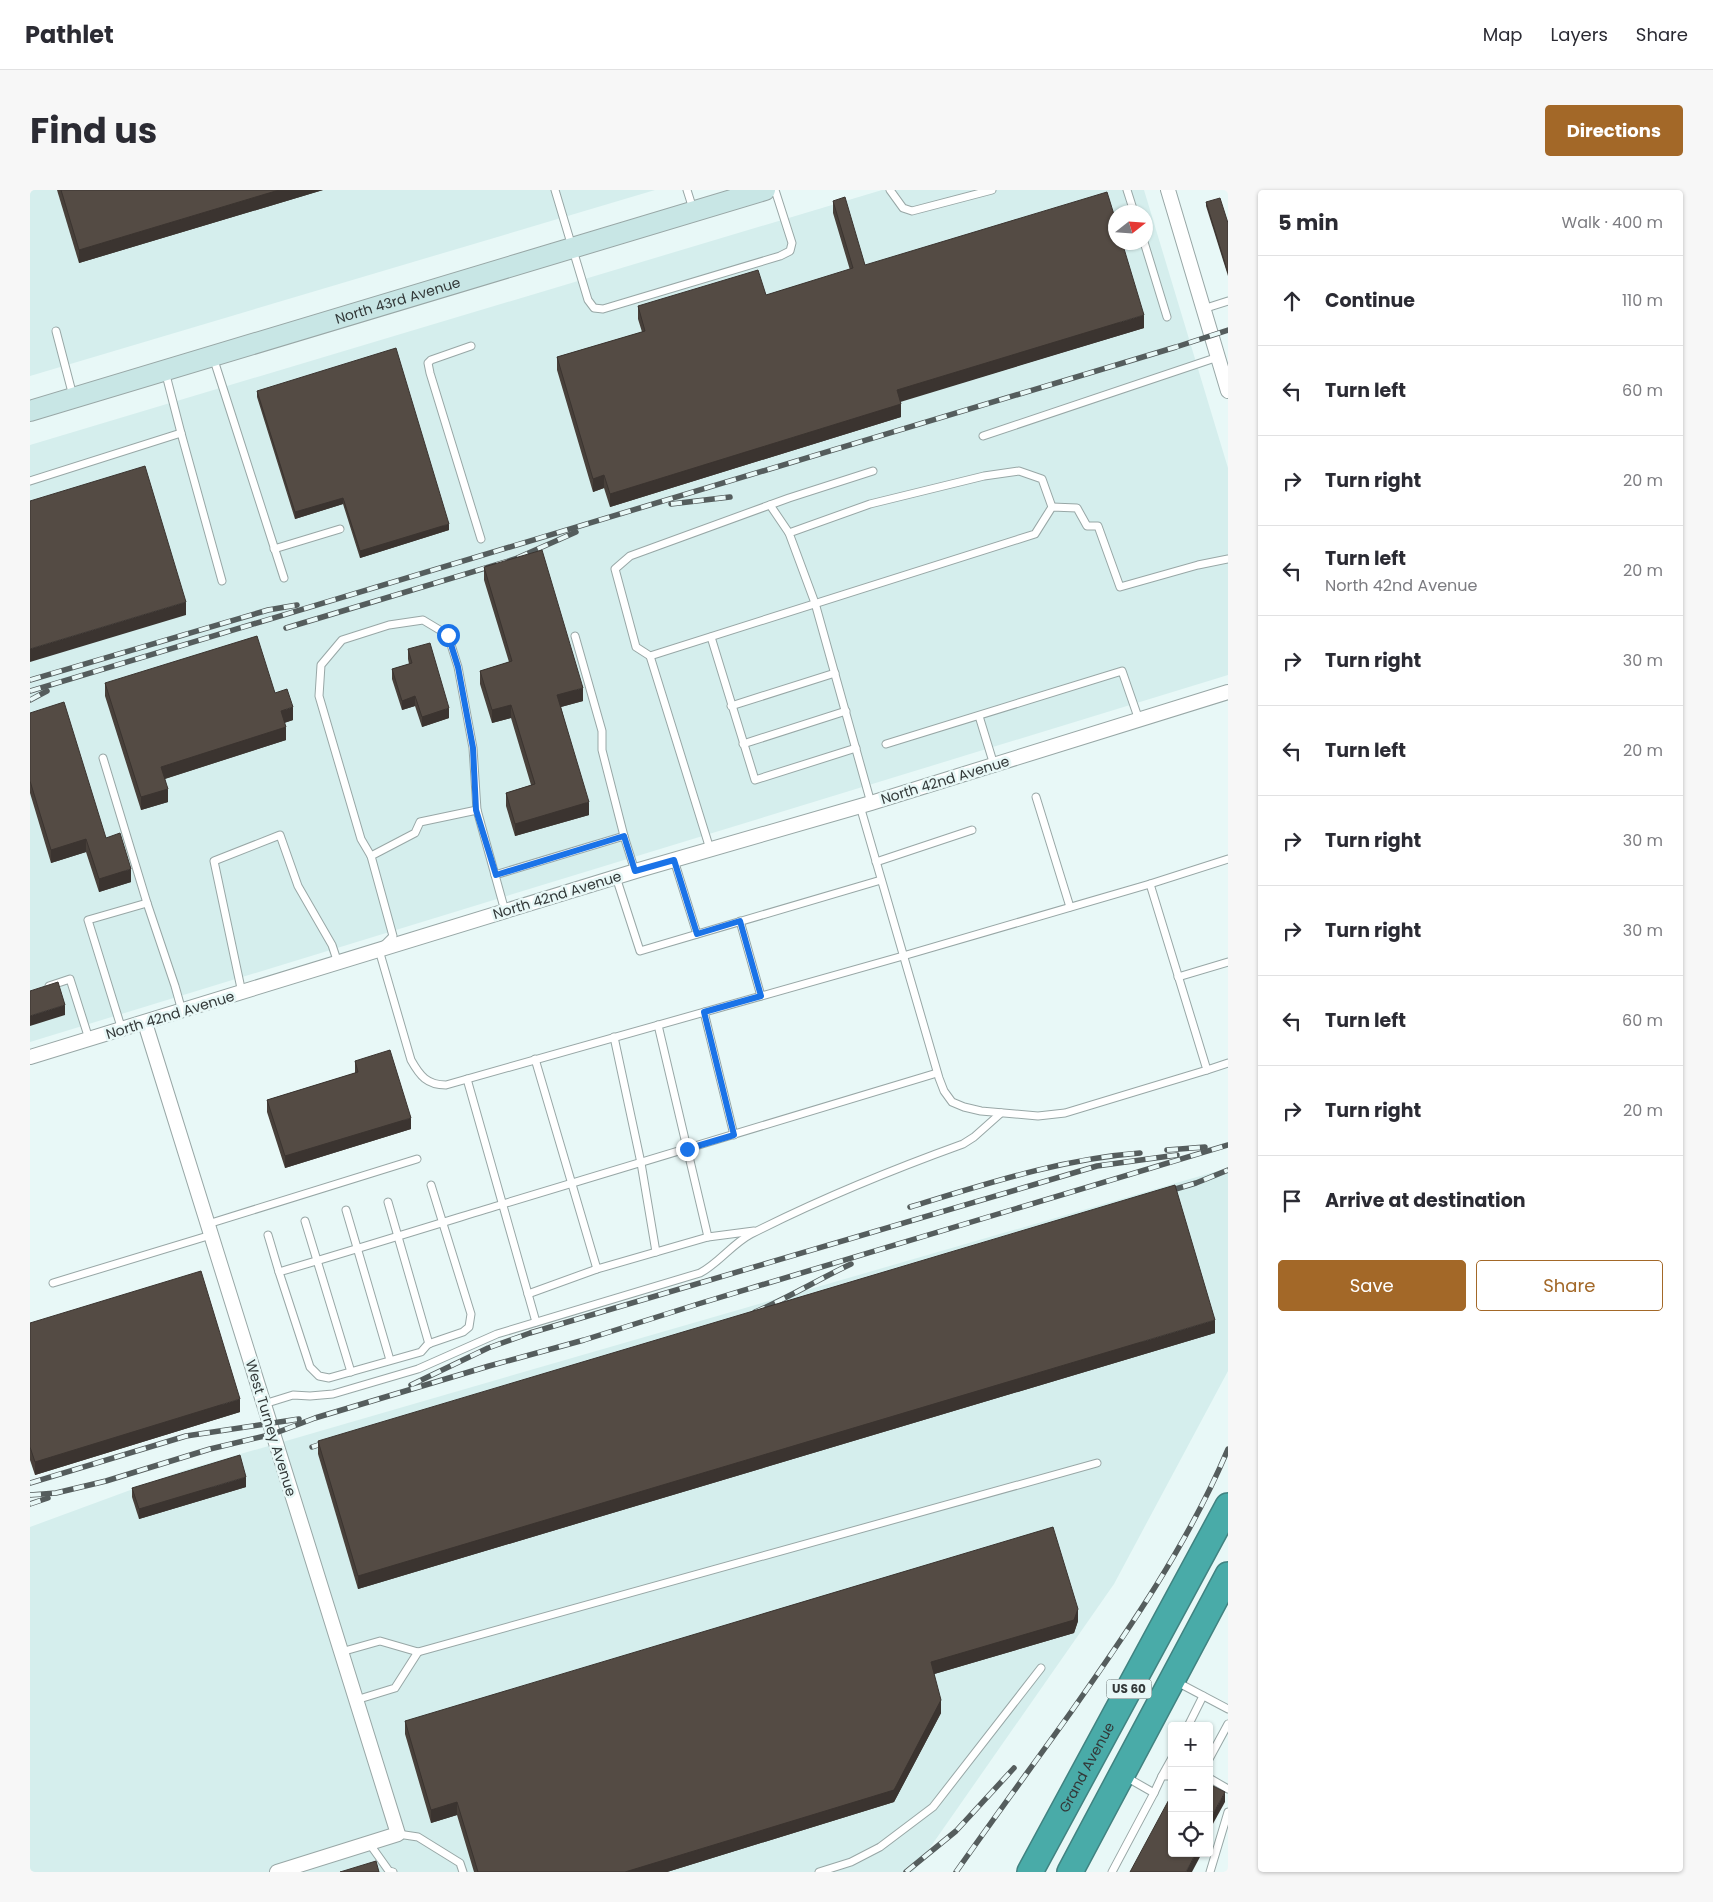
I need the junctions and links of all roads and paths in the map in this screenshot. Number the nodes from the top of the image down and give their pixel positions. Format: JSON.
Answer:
{"nodes":[{"id":1,"x":556,"y":190,"type":"edge"},
{"id":2,"x":687,"y":190,"type":"edge"},
{"id":3,"x":765,"y":190,"type":"edge"},
{"id":4,"x":775,"y":190,"type":"edge"},
{"id":5,"x":890,"y":190,"type":"edge"},
{"id":6,"x":992,"y":190,"type":"edge"},
{"id":7,"x":1127,"y":190,"type":"edge"},
{"id":8,"x":1168,"y":190,"type":"edge"},
{"id":9,"x":1132,"y":205,"type":"edge"},
{"id":10,"x":694,"y":211,"type":"junction"},
{"id":11,"x":574,"y":248,"type":"junction"},
{"id":12,"x":1146,"y":250,"type":"edge"},
{"id":13,"x":1228,"y":301,"type":"edge"},
{"id":14,"x":1204,"y":309,"type":"junction"},
{"id":15,"x":1167,"y":317,"type":"dead end"},
{"id":16,"x":56,"y":331,"type":"dead end"},
{"id":17,"x":471,"y":346,"type":"dead end"},
{"id":18,"x":213,"y":357,"type":"junction"},
{"id":19,"x":1218,"y":357,"type":"junction"},
{"id":20,"x":165,"y":371,"type":"junction"},
{"id":21,"x":1228,"y":391,"type":"edge"},
{"id":22,"x":74,"y":398,"type":"junction"},
{"id":23,"x":30,"y":411,"type":"edge"},
{"id":24,"x":181,"y":433,"type":"junction"},
{"id":25,"x":982,"y":436,"type":"dead end"},
{"id":26,"x":873,"y":471,"type":"dead end"},
{"id":27,"x":30,"y":481,"type":"edge"},
{"id":28,"x":770,"y":505,"type":"junction"},
{"id":29,"x":1052,"y":507,"type":"junction"},
{"id":30,"x":340,"y":529,"type":"dead end"},
{"id":31,"x":789,"y":534,"type":"junction"},
{"id":32,"x":481,"y":539,"type":"dead end"},
{"id":33,"x":274,"y":549,"type":"junction"},
{"id":34,"x":1228,"y":558,"type":"edge"},
{"id":35,"x":284,"y":578,"type":"dead end"},
{"id":36,"x":222,"y":581,"type":"dead end"},
{"id":37,"x":815,"y":604,"type":"junction"},
{"id":38,"x":575,"y":636,"type":"dead end"},
{"id":39,"x":711,"y":637,"type":"junction"},
{"id":40,"x":650,"y":656,"type":"junction"},
{"id":41,"x":835,"y":673,"type":"junction"},
{"id":42,"x":1228,"y":692,"type":"edge"},
{"id":43,"x":731,"y":706,"type":"junction"},
{"id":44,"x":846,"y":712,"type":"junction"},
{"id":45,"x":979,"y":716,"type":"junction"},
{"id":46,"x":1139,"y":720,"type":"junction"},
{"id":47,"x":743,"y":744,"type":"junction"},
{"id":48,"x":886,"y":744,"type":"dead end"},
{"id":49,"x":856,"y":748,"type":"junction"},
{"id":50,"x":103,"y":758,"type":"dead end"},
{"id":51,"x":994,"y":765,"type":"junction"},
{"id":52,"x":1036,"y":797,"type":"dead end"},
{"id":53,"x":866,"y":805,"type":"junction"},
{"id":54,"x":476,"y":810,"type":"junction"},
{"id":55,"x":972,"y":830,"type":"dead end"},
{"id":56,"x":624,"y":836,"type":"junction"},
{"id":57,"x":710,"y":849,"type":"junction"},
{"id":58,"x":371,"y":856,"type":"junction"},
{"id":59,"x":1228,"y":858,"type":"edge"},
{"id":60,"x":674,"y":860,"type":"junction"},
{"id":61,"x":876,"y":862,"type":"junction"},
{"id":62,"x":635,"y":871,"type":"junction"},
{"id":63,"x":496,"y":875,"type":"junction"},
{"id":64,"x":616,"y":877,"type":"junction"},
{"id":65,"x":881,"y":880,"type":"junction"},
{"id":66,"x":1150,"y":884,"type":"junction"},
{"id":67,"x":147,"y":902,"type":"junction"},
{"id":68,"x":1070,"y":907,"type":"junction"},
{"id":69,"x":505,"y":911,"type":"junction"},
{"id":70,"x":740,"y":921,"type":"junction"},
{"id":71,"x":697,"y":934,"type":"junction"},
{"id":72,"x":379,"y":950,"type":"junction"},
{"id":73,"x":903,"y":956,"type":"junction"},
{"id":74,"x":1228,"y":962,"type":"edge"},
{"id":75,"x":338,"y":963,"type":"junction"},
{"id":76,"x":1178,"y":976,"type":"junction"},
{"id":77,"x":38,"y":990,"type":"edge"},
{"id":78,"x":242,"y":992,"type":"junction"},
{"id":79,"x":761,"y":996,"type":"junction"},
{"id":80,"x":182,"y":1012,"type":"junction"},
{"id":81,"x":704,"y":1012,"type":"junction"},
{"id":82,"x":145,"y":1023,"type":"junction"},
{"id":83,"x":658,"y":1025,"type":"junction"},
{"id":84,"x":122,"y":1030,"type":"junction"},
{"id":85,"x":614,"y":1037,"type":"junction"},
{"id":86,"x":89,"y":1039,"type":"junction"},
{"id":87,"x":30,"y":1057,"type":"edge"},
{"id":88,"x":535,"y":1059,"type":"junction"},
{"id":89,"x":1228,"y":1063,"type":"edge"},
{"id":90,"x":1207,"y":1070,"type":"junction"},
{"id":91,"x":938,"y":1073,"type":"junction"},
{"id":92,"x":467,"y":1079,"type":"junction"},
{"id":93,"x":1000,"y":1114,"type":"junction"},
{"id":94,"x":734,"y":1135,"type":"junction"},
{"id":95,"x":687,"y":1149,"type":"junction"},
{"id":96,"x":417,"y":1159,"type":"dead end"},
{"id":97,"x":641,"y":1163,"type":"junction"},
{"id":98,"x":572,"y":1184,"type":"junction"},
{"id":99,"x":431,"y":1186,"type":"dead end"},
{"id":100,"x":388,"y":1202,"type":"dead end"},
{"id":101,"x":503,"y":1204,"type":"junction"},
{"id":102,"x":346,"y":1210,"type":"dead end"},
{"id":103,"x":305,"y":1221,"type":"dead end"},
{"id":104,"x":442,"y":1223,"type":"junction"},
{"id":105,"x":210,"y":1230,"type":"junction"},
{"id":106,"x":758,"y":1231,"type":"junction"},
{"id":107,"x":268,"y":1235,"type":"dead end"},
{"id":108,"x":398,"y":1236,"type":"junction"},
{"id":109,"x":708,"y":1237,"type":"junction"},
{"id":110,"x":357,"y":1249,"type":"junction"},
{"id":111,"x":656,"y":1252,"type":"junction"},
{"id":112,"x":317,"y":1261,"type":"junction"},
{"id":113,"x":597,"y":1269,"type":"junction"},
{"id":114,"x":279,"y":1272,"type":"junction"},
{"id":115,"x":53,"y":1283,"type":"dead end"},
{"id":116,"x":528,"y":1294,"type":"junction"},
{"id":117,"x":536,"y":1322,"type":"junction"},
{"id":118,"x":429,"y":1344,"type":"junction"},
{"id":119,"x":390,"y":1360,"type":"junction"},
{"id":120,"x":351,"y":1372,"type":"junction"},
{"id":121,"x":264,"y":1404,"type":"junction"},
{"id":122,"x":1097,"y":1462,"type":"dead end"},
{"id":123,"x":1228,"y":1506,"type":"edge"},
{"id":124,"x":1228,"y":1576,"type":"edge"},
{"id":125,"x":341,"y":1652,"type":"junction"},
{"id":126,"x":418,"y":1652,"type":"junction"},
{"id":127,"x":1041,"y":1668,"type":"dead end"},
{"id":128,"x":1172,"y":1680,"type":"junction"},
{"id":129,"x":1203,"y":1696,"type":"junction"},
{"id":130,"x":356,"y":1700,"type":"junction"},
{"id":131,"x":1228,"y":1709,"type":"edge"},
{"id":132,"x":1190,"y":1722,"type":"edge"},
{"id":133,"x":1228,"y":1724,"type":"edge"},
{"id":134,"x":1213,"y":1752,"type":"edge"},
{"id":135,"x":1168,"y":1765,"type":"edge"},
{"id":136,"x":1122,"y":1775,"type":"junction"},
{"id":137,"x":1162,"y":1776,"type":"junction"},
{"id":138,"x":1168,"y":1776,"type":"edge"},
{"id":139,"x":1213,"y":1780,"type":"edge"},
{"id":140,"x":1228,"y":1789,"type":"edge"},
{"id":141,"x":1154,"y":1794,"type":"junction"},
{"id":142,"x":1228,"y":1812,"type":"edge"},
{"id":143,"x":398,"y":1834,"type":"junction"},
{"id":144,"x":369,"y":1843,"type":"junction"},
{"id":145,"x":278,"y":1872,"type":"edge"},
{"id":146,"x":394,"y":1872,"type":"edge"},
{"id":147,"x":463,"y":1872,"type":"edge"},
{"id":148,"x":820,"y":1872,"type":"edge"},
{"id":149,"x":1030,"y":1872,"type":"edge"},
{"id":150,"x":1070,"y":1872,"type":"edge"},
{"id":151,"x":1112,"y":1872,"type":"edge"},
{"id":152,"x":1210,"y":1872,"type":"edge"}],
"edges":[{"from":1,"to":11,"type":"lane"},
{"from":2,"to":10,"type":"lane"},
{"from":3,"to":10,"type":"main road","name":"North 43rd Avenue"},
{"from":4,"to":11,"type":"lane"},
{"from":5,"to":6,"type":"lane"},
{"from":7,"to":9,"type":"lane"},
{"from":8,"to":14,"type":"street"},
{"from":10,"to":11,"type":"main road","name":"North 43rd Avenue"},
{"from":11,"to":18,"type":"main road","name":"North 43rd Avenue"},
{"from":12,"to":15,"type":"lane"},
{"from":13,"to":14,"type":"lane"},
{"from":14,"to":19,"type":"street"},
{"from":16,"to":22,"type":"lane"},
{"from":17,"to":32,"type":"lane"},
{"from":18,"to":20,"type":"main road","name":"North 43rd Avenue"},
{"from":18,"to":33,"type":"lane"},
{"from":19,"to":21,"type":"street"},
{"from":19,"to":25,"type":"lane"},
{"from":20,"to":22,"type":"main road","name":"North 43rd Avenue"},
{"from":20,"to":24,"type":"lane"},
{"from":22,"to":23,"type":"main road","name":"North 43rd Avenue"},
{"from":24,"to":27,"type":"lane"},
{"from":24,"to":36,"type":"lane"},
{"from":26,"to":28,"type":"lane"},
{"from":28,"to":31,"type":"lane"},
{"from":28,"to":40,"type":"lane"},
{"from":29,"to":31,"type":"lane"},
{"from":29,"to":34,"type":"lane"},
{"from":29,"to":37,"type":"lane"},
{"from":30,"to":33,"type":"lane"},
{"from":31,"to":37,"type":"lane"},
{"from":33,"to":35,"type":"lane"},
{"from":37,"to":39,"type":"lane"},
{"from":37,"to":41,"type":"lane"},
{"from":38,"to":56,"type":"lane"},
{"from":39,"to":40,"type":"lane"},
{"from":39,"to":43,"type":"lane"},
{"from":40,"to":57,"type":"lane"},
{"from":41,"to":43,"type":"lane"},
{"from":41,"to":44,"type":"lane"},
{"from":42,"to":46,"type":"street","name":"North 42nd Avenue"},
{"from":43,"to":47,"type":"lane"},
{"from":44,"to":47,"type":"lane"},
{"from":44,"to":49,"type":"lane"},
{"from":45,"to":46,"type":"lane"},
{"from":45,"to":48,"type":"lane"},
{"from":45,"to":51,"type":"lane"},
{"from":46,"to":51,"type":"street","name":"North 42nd Avenue"},
{"from":47,"to":49,"type":"lane"},
{"from":49,"to":53,"type":"lane"},
{"from":50,"to":67,"type":"lane"},
{"from":51,"to":53,"type":"street","name":"North 42nd Avenue"},
{"from":52,"to":68,"type":"lane"},
{"from":53,"to":57,"type":"street","name":"North 42nd Avenue"},
{"from":53,"to":61,"type":"lane"},
{"from":54,"to":58,"type":"lane"},
{"from":54,"to":58,"type":"lane"},
{"from":54,"to":63,"type":"lane"},
{"from":55,"to":61,"type":"lane"},
{"from":56,"to":62,"type":"lane"},
{"from":56,"to":63,"type":"lane"},
{"from":57,"to":60,"type":"street","name":"North 42nd Avenue"},
{"from":58,"to":72,"type":"lane"},
{"from":59,"to":66,"type":"lane"},
{"from":60,"to":62,"type":"street","name":"North 42nd Avenue"},
{"from":60,"to":71,"type":"lane"},
{"from":61,"to":65,"type":"lane"},
{"from":62,"to":64,"type":"street","name":"North 42nd Avenue"},
{"from":63,"to":69,"type":"lane"},
{"from":64,"to":69,"type":"street","name":"North 42nd Avenue"},
{"from":64,"to":71,"type":"lane"},
{"from":65,"to":70,"type":"lane"},
{"from":65,"to":73,"type":"lane"},
{"from":66,"to":68,"type":"lane"},
{"from":66,"to":76,"type":"lane"},
{"from":67,"to":80,"type":"lane"},
{"from":67,"to":84,"type":"lane"},
{"from":68,"to":73,"type":"lane"},
{"from":69,"to":72,"type":"street","name":"North 42nd Avenue"},
{"from":70,"to":71,"type":"lane"},
{"from":70,"to":79,"type":"lane"},
{"from":72,"to":75,"type":"street","name":"North 42nd Avenue"},
{"from":72,"to":92,"type":"lane"},
{"from":73,"to":79,"type":"lane"},
{"from":73,"to":91,"type":"lane"},
{"from":74,"to":76,"type":"lane"},
{"from":75,"to":78,"type":"street","name":"North 42nd Avenue"},
{"from":75,"to":78,"type":"lane"},
{"from":76,"to":90,"type":"lane"},
{"from":77,"to":86,"type":"lane"},
{"from":78,"to":80,"type":"street","name":"North 42nd Avenue"},
{"from":79,"to":81,"type":"lane"},
{"from":80,"to":82,"type":"street","name":"North 42nd Avenue"},
{"from":81,"to":83,"type":"lane"},
{"from":81,"to":94,"type":"lane"},
{"from":82,"to":84,"type":"street","name":"North 42nd Avenue"},
{"from":82,"to":105,"type":"street","name":"West Turney Avenue"},
{"from":83,"to":85,"type":"lane"},
{"from":83,"to":95,"type":"lane"},
{"from":84,"to":86,"type":"street","name":"North 42nd Avenue"},
{"from":85,"to":88,"type":"lane"},
{"from":85,"to":97,"type":"lane"},
{"from":86,"to":87,"type":"street","name":"North 42nd Avenue"},
{"from":88,"to":92,"type":"lane"},
{"from":88,"to":98,"type":"lane"},
{"from":89,"to":90,"type":"lane"},
{"from":90,"to":93,"type":"lane"},
{"from":91,"to":93,"type":"lane"},
{"from":91,"to":94,"type":"lane"},
{"from":92,"to":101,"type":"lane"},
{"from":93,"to":106,"type":"lane"},
{"from":94,"to":95,"type":"lane"},
{"from":95,"to":97,"type":"lane"},
{"from":95,"to":109,"type":"lane"},
{"from":96,"to":105,"type":"lane"},
{"from":97,"to":98,"type":"lane"},
{"from":97,"to":111,"type":"lane"},
{"from":98,"to":101,"type":"lane"},
{"from":98,"to":113,"type":"lane"},
{"from":99,"to":104,"type":"lane"},
{"from":100,"to":108,"type":"lane"},
{"from":101,"to":104,"type":"lane"},
{"from":101,"to":116,"type":"lane"},
{"from":102,"to":110,"type":"lane"},
{"from":103,"to":112,"type":"lane"},
{"from":104,"to":108,"type":"lane"},
{"from":104,"to":118,"type":"lane"},
{"from":105,"to":115,"type":"lane"},
{"from":105,"to":121,"type":"street","name":"West Turney Avenue"},
{"from":106,"to":109,"type":"lane"},
{"from":106,"to":117,"type":"lane"},
{"from":107,"to":114,"type":"lane"},
{"from":108,"to":110,"type":"lane"},
{"from":108,"to":118,"type":"lane"},
{"from":109,"to":111,"type":"lane"},
{"from":110,"to":112,"type":"lane"},
{"from":110,"to":119,"type":"lane"},
{"from":111,"to":113,"type":"lane"},
{"from":112,"to":114,"type":"lane"},
{"from":112,"to":120,"type":"lane"},
{"from":113,"to":116,"type":"lane"},
{"from":114,"to":120,"type":"lane"},
{"from":116,"to":117,"type":"lane"},
{"from":117,"to":121,"type":"lane"},
{"from":118,"to":119,"type":"lane"},
{"from":119,"to":120,"type":"lane"},
{"from":121,"to":125,"type":"street","name":"West Turney Avenue"},
{"from":122,"to":126,"type":"lane"},
{"from":123,"to":149,"type":"highway","name":"Grand Avenue","number":"US 60"},
{"from":124,"to":128,"type":"highway","number":"US 60"},
{"from":125,"to":126,"type":"lane"},
{"from":125,"to":130,"type":"street","name":"West Turney Avenue"},
{"from":126,"to":130,"type":"lane"},
{"from":127,"to":148,"type":"lane"},
{"from":128,"to":129,"type":"lane"},
{"from":128,"to":136,"type":"highway","number":"US 60"},
{"from":129,"to":131,"type":"lane"},
{"from":129,"to":132,"type":"lane"},
{"from":130,"to":143,"type":"street","name":"West Turney Avenue"},
{"from":133,"to":134,"type":"lane"},
{"from":135,"to":137,"type":"lane"},
{"from":136,"to":141,"type":"lane"},
{"from":136,"to":150,"type":"highway","number":"US 60"},
{"from":137,"to":138,"type":"lane"},
{"from":137,"to":141,"type":"lane"},
{"from":139,"to":140,"type":"lane"},
{"from":141,"to":151,"type":"lane"},
{"from":142,"to":152,"type":"lane"},
{"from":143,"to":144,"type":"street"},
{"from":143,"to":147,"type":"lane"},
{"from":144,"to":145,"type":"street"},
{"from":144,"to":146,"type":"lane"}]}
